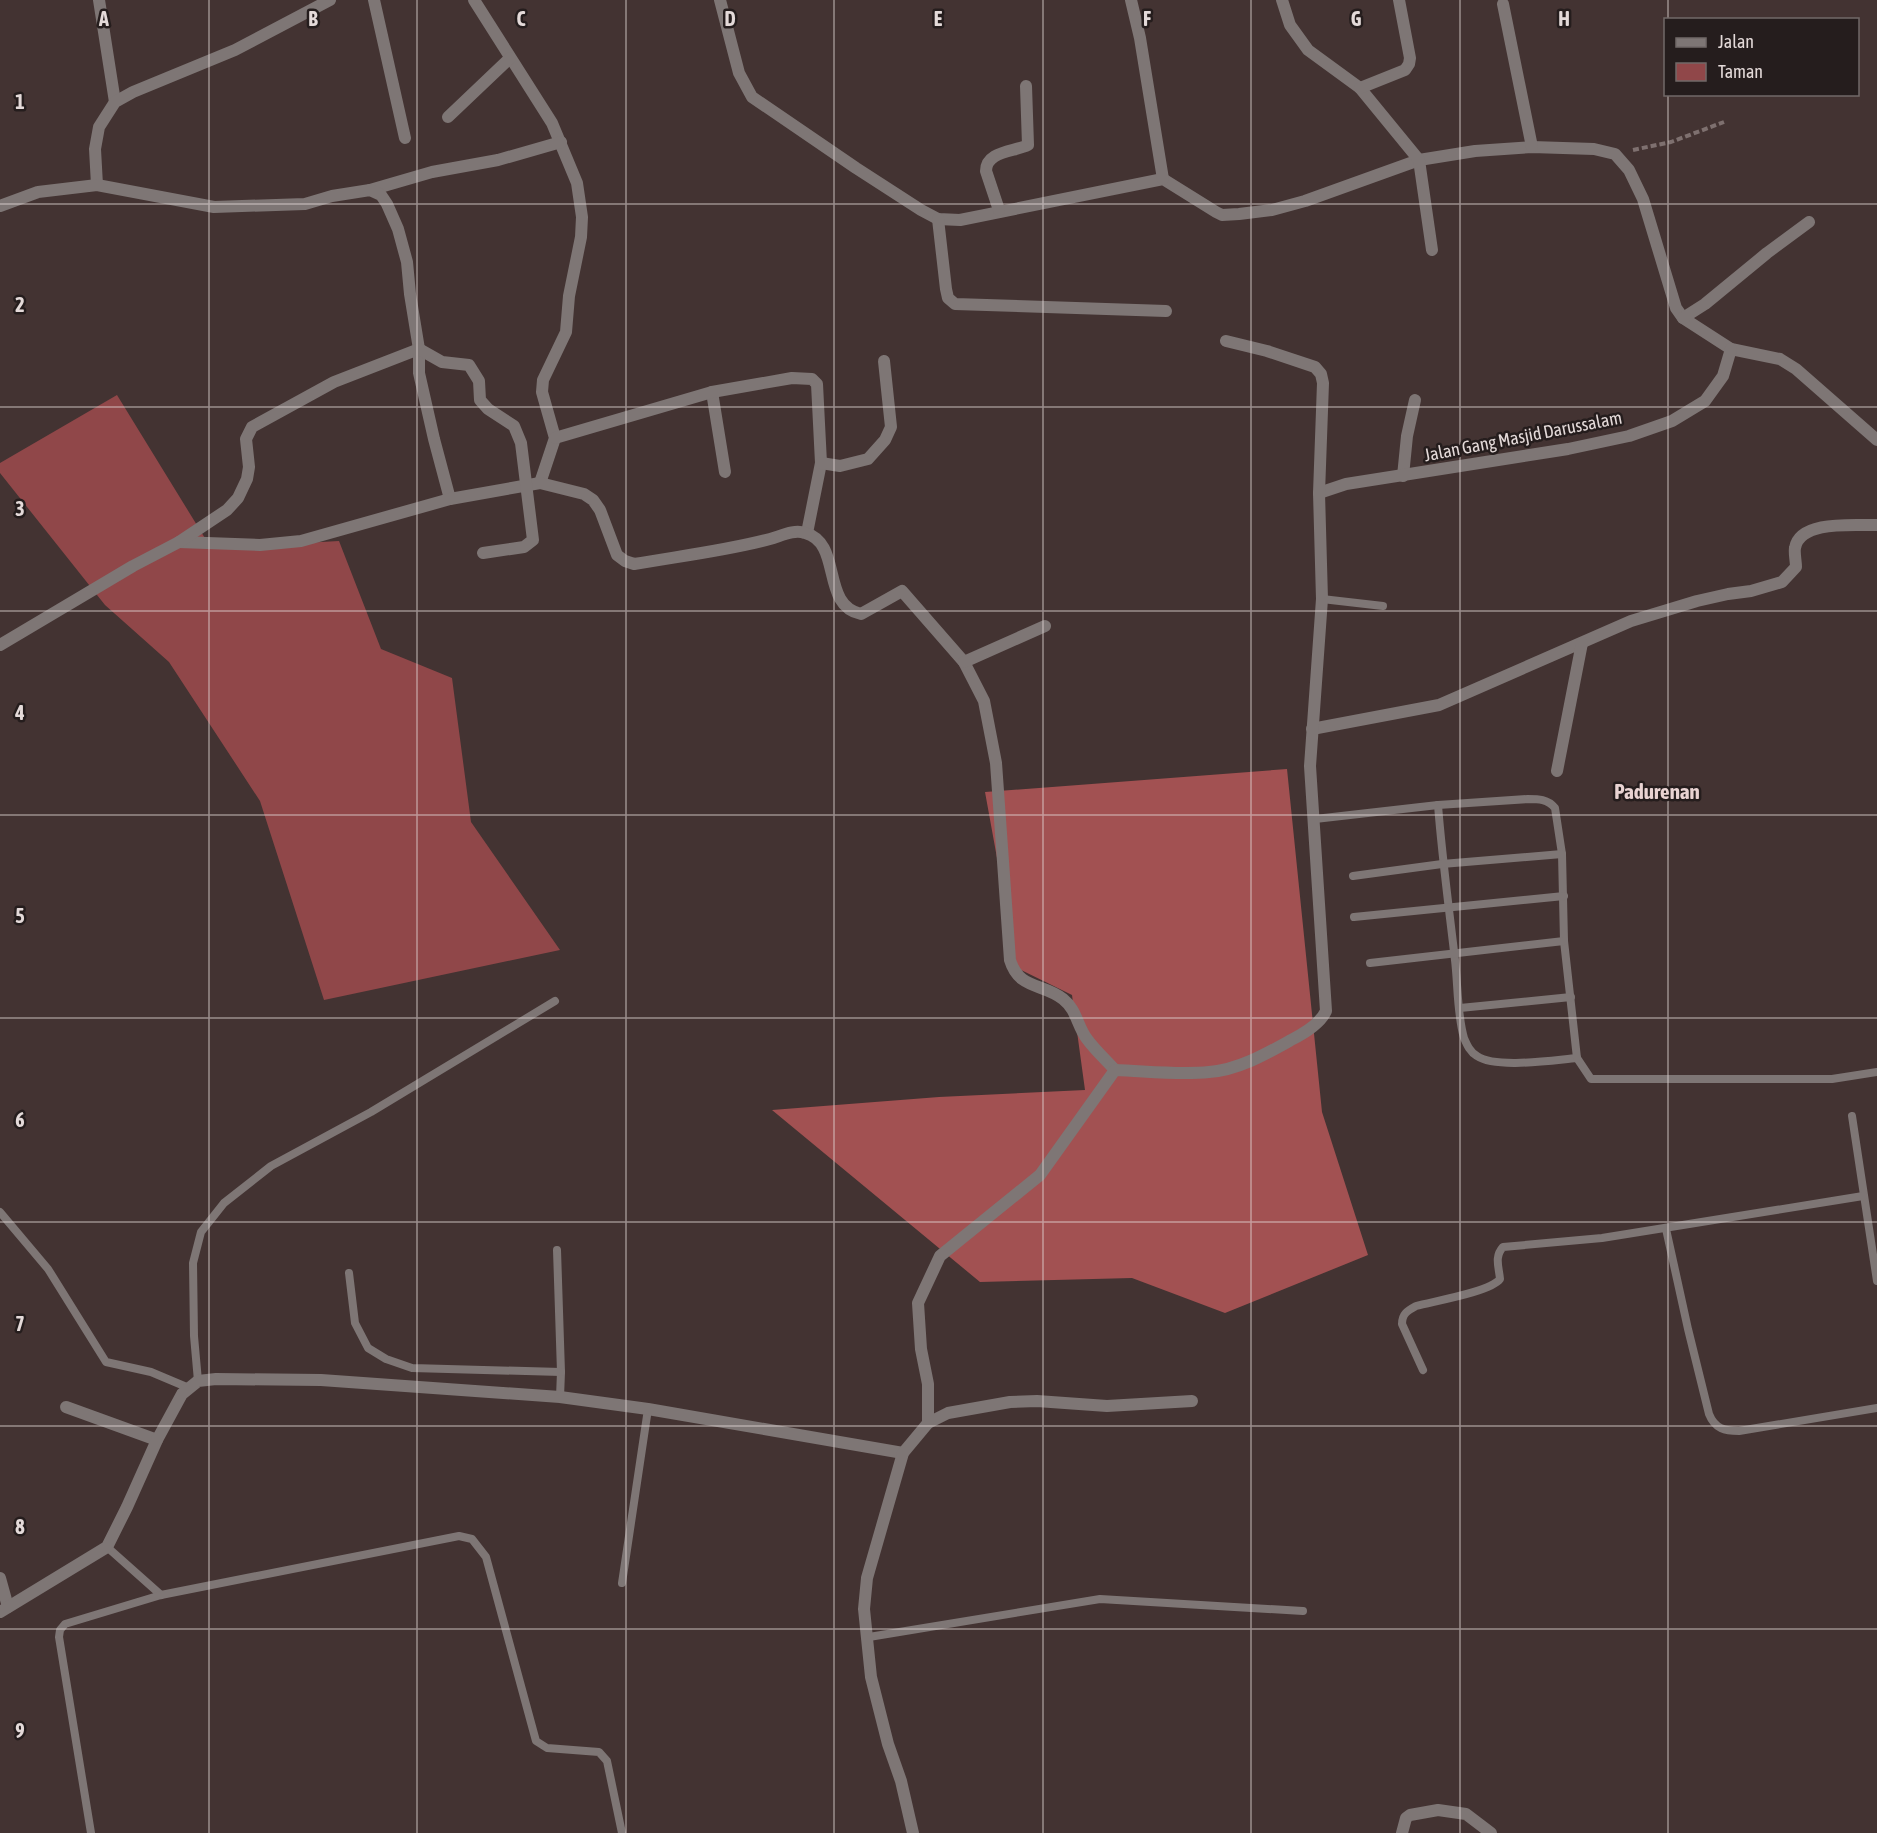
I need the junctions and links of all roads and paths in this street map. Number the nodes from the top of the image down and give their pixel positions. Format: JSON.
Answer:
{"nodes":[{"id":1,"x":99,"y":0,"type":"edge"},
{"id":2,"x":330,"y":0,"type":"edge"},
{"id":3,"x":374,"y":0,"type":"edge"},
{"id":4,"x":474,"y":0,"type":"edge"},
{"id":5,"x":720,"y":0,"type":"edge"},
{"id":6,"x":1131,"y":0,"type":"edge"},
{"id":7,"x":1282,"y":0,"type":"edge"},
{"id":8,"x":1399,"y":0,"type":"edge"},
{"id":9,"x":1503,"y":4,"type":"dead end"},
{"id":10,"x":510,"y":58,"type":"junction"},
{"id":11,"x":1026,"y":86,"type":"dead end"},
{"id":12,"x":1360,"y":88,"type":"junction"},
{"id":13,"x":115,"y":102,"type":"junction"},
{"id":14,"x":448,"y":117,"type":"dead end"},
{"id":15,"x":1724,"y":122,"type":"dead end"},
{"id":16,"x":405,"y":138,"type":"dead end"},
{"id":17,"x":561,"y":142,"type":"junction"},
{"id":18,"x":1532,"y":147,"type":"junction"},
{"id":19,"x":1615,"y":154,"type":"junction"},
{"id":20,"x":1419,"y":160,"type":"junction"},
{"id":21,"x":1163,"y":179,"type":"junction"},
{"id":22,"x":97,"y":185,"type":"junction"},
{"id":23,"x":370,"y":190,"type":"junction"},
{"id":24,"x":0,"y":206,"type":"edge"},
{"id":25,"x":999,"y":210,"type":"junction"},
{"id":26,"x":938,"y":219,"type":"junction"},
{"id":27,"x":1809,"y":222,"type":"dead end"},
{"id":28,"x":1432,"y":250,"type":"dead end"},
{"id":29,"x":1166,"y":311,"type":"dead end"},
{"id":30,"x":1683,"y":318,"type":"junction"},
{"id":31,"x":1226,"y":341,"type":"dead end"},
{"id":32,"x":419,"y":349,"type":"junction"},
{"id":33,"x":1731,"y":349,"type":"junction"},
{"id":34,"x":884,"y":361,"type":"dead end"},
{"id":35,"x":712,"y":392,"type":"junction"},
{"id":36,"x":1415,"y":400,"type":"dead end"},
{"id":37,"x":555,"y":438,"type":"junction"},
{"id":38,"x":1877,"y":440,"type":"edge"},
{"id":39,"x":821,"y":463,"type":"junction"},
{"id":40,"x":725,"y":472,"type":"dead end"},
{"id":41,"x":1403,"y":476,"type":"junction"},
{"id":42,"x":540,"y":483,"type":"junction"},
{"id":43,"x":526,"y":484,"type":"junction"},
{"id":44,"x":1319,"y":493,"type":"junction"},
{"id":45,"x":450,"y":499,"type":"junction"},
{"id":46,"x":1877,"y":525,"type":"edge"},
{"id":47,"x":807,"y":533,"type":"junction"},
{"id":48,"x":179,"y":542,"type":"junction"},
{"id":49,"x":483,"y":553,"type":"dead end"},
{"id":50,"x":1322,"y":599,"type":"junction"},
{"id":51,"x":1383,"y":606,"type":"dead end"},
{"id":52,"x":1045,"y":626,"type":"dead end"},
{"id":53,"x":1582,"y":643,"type":"junction"},
{"id":54,"x":0,"y":645,"type":"edge"},
{"id":55,"x":964,"y":662,"type":"junction"},
{"id":56,"x":1312,"y":729,"type":"junction"},
{"id":57,"x":1557,"y":771,"type":"dead end"},
{"id":58,"x":1438,"y":805,"type":"junction"},
{"id":59,"x":1315,"y":819,"type":"junction"},
{"id":60,"x":1562,"y":854,"type":"junction"},
{"id":61,"x":1442,"y":864,"type":"junction"},
{"id":62,"x":1353,"y":876,"type":"dead end"},
{"id":63,"x":1564,"y":896,"type":"junction"},
{"id":64,"x":1449,"y":908,"type":"junction"},
{"id":65,"x":1354,"y":917,"type":"dead end"},
{"id":66,"x":1564,"y":941,"type":"junction"},
{"id":67,"x":1454,"y":955,"type":"junction"},
{"id":68,"x":1370,"y":963,"type":"dead end"},
{"id":69,"x":1571,"y":997,"type":"junction"},
{"id":70,"x":555,"y":1001,"type":"dead end"},
{"id":71,"x":1460,"y":1008,"type":"junction"},
{"id":72,"x":1577,"y":1058,"type":"junction"},
{"id":73,"x":1115,"y":1070,"type":"junction"},
{"id":74,"x":1877,"y":1072,"type":"edge"},
{"id":75,"x":1852,"y":1116,"type":"dead end"},
{"id":76,"x":1863,"y":1196,"type":"junction"},
{"id":77,"x":0,"y":1212,"type":"edge"},
{"id":78,"x":1666,"y":1229,"type":"junction"},
{"id":79,"x":556,"y":1250,"type":"dead end"},
{"id":80,"x":349,"y":1273,"type":"dead end"},
{"id":81,"x":1877,"y":1281,"type":"edge"},
{"id":82,"x":1423,"y":1370,"type":"dead end"},
{"id":83,"x":561,"y":1372,"type":"junction"},
{"id":84,"x":193,"y":1385,"type":"junction"},
{"id":85,"x":560,"y":1397,"type":"junction"},
{"id":86,"x":1192,"y":1401,"type":"dead end"},
{"id":87,"x":66,"y":1407,"type":"dead end"},
{"id":88,"x":1877,"y":1408,"type":"edge"},
{"id":89,"x":648,"y":1409,"type":"junction"},
{"id":90,"x":928,"y":1423,"type":"junction"},
{"id":91,"x":157,"y":1440,"type":"junction"},
{"id":92,"x":903,"y":1453,"type":"junction"},
{"id":93,"x":107,"y":1547,"type":"junction"},
{"id":94,"x":0,"y":1578,"type":"edge"},
{"id":95,"x":622,"y":1583,"type":"dead end"},
{"id":96,"x":161,"y":1595,"type":"junction"},
{"id":97,"x":4,"y":1609,"type":"edge"},
{"id":98,"x":1303,"y":1611,"type":"dead end"},
{"id":99,"x":868,"y":1637,"type":"junction"},
{"id":100,"x":91,"y":1833,"type":"edge"},
{"id":101,"x":622,"y":1833,"type":"edge"},
{"id":102,"x":913,"y":1833,"type":"edge"},
{"id":103,"x":1402,"y":1833,"type":"edge"},
{"id":104,"x":1491,"y":1833,"type":"edge"}],
"edges":[{"from":1,"to":13,"type":"street"},
{"from":2,"to":13,"type":"street"},
{"from":3,"to":16,"type":"street"},
{"from":4,"to":10,"type":"street"},
{"from":5,"to":26,"type":"street"},
{"from":6,"to":21,"type":"street"},
{"from":7,"to":12,"type":"street"},
{"from":8,"to":12,"type":"street"},
{"from":9,"to":18,"type":"street"},
{"from":10,"to":14,"type":"street"},
{"from":10,"to":17,"type":"street"},
{"from":11,"to":25,"type":"street"},
{"from":12,"to":20,"type":"street"},
{"from":13,"to":22,"type":"street"},
{"from":15,"to":19,"type":"path"},
{"from":17,"to":23,"type":"street"},
{"from":17,"to":37,"type":"street"},
{"from":18,"to":19,"type":"street"},
{"from":18,"to":20,"type":"street"},
{"from":19,"to":30,"type":"street"},
{"from":20,"to":21,"type":"street"},
{"from":20,"to":28,"type":"street"},
{"from":21,"to":25,"type":"street"},
{"from":22,"to":23,"type":"street"},
{"from":22,"to":24,"type":"street"},
{"from":23,"to":32,"type":"street"},
{"from":25,"to":26,"type":"street"},
{"from":26,"to":29,"type":"street"},
{"from":27,"to":30,"type":"street"},
{"from":30,"to":33,"type":"street"},
{"from":31,"to":44,"type":"street"},
{"from":32,"to":43,"type":"street"},
{"from":32,"to":45,"type":"street"},
{"from":32,"to":48,"type":"street"},
{"from":33,"to":38,"type":"street"},
{"from":33,"to":41,"type":"street","name":"Jalan Gang Masjid Darussalam"},
{"from":34,"to":39,"type":"street"},
{"from":35,"to":37,"type":"street"},
{"from":35,"to":39,"type":"street"},
{"from":35,"to":40,"type":"street"},
{"from":36,"to":41,"type":"street"},
{"from":37,"to":42,"type":"street"},
{"from":39,"to":47,"type":"street"},
{"from":41,"to":44,"type":"street","name":"Jalan Gang Masjid Darussalam"},
{"from":42,"to":43,"type":"street"},
{"from":42,"to":47,"type":"street"},
{"from":43,"to":45,"type":"street"},
{"from":43,"to":49,"type":"street"},
{"from":44,"to":50,"type":"street"},
{"from":45,"to":48,"type":"street"},
{"from":46,"to":53,"type":"street"},
{"from":47,"to":55,"type":"street"},
{"from":48,"to":54,"type":"street"},
{"from":50,"to":51,"type":"lane"},
{"from":50,"to":56,"type":"street"},
{"from":52,"to":55,"type":"street"},
{"from":53,"to":56,"type":"street"},
{"from":53,"to":57,"type":"street"},
{"from":55,"to":73,"type":"street"},
{"from":56,"to":59,"type":"street"},
{"from":58,"to":59,"type":"lane"},
{"from":58,"to":60,"type":"lane"},
{"from":58,"to":61,"type":"lane"},
{"from":59,"to":73,"type":"street"},
{"from":60,"to":61,"type":"lane"},
{"from":60,"to":63,"type":"lane"},
{"from":61,"to":62,"type":"lane"},
{"from":61,"to":64,"type":"lane"},
{"from":63,"to":64,"type":"lane"},
{"from":63,"to":66,"type":"lane"},
{"from":64,"to":65,"type":"lane"},
{"from":64,"to":67,"type":"lane"},
{"from":66,"to":67,"type":"lane"},
{"from":66,"to":69,"type":"lane"},
{"from":67,"to":68,"type":"lane"},
{"from":67,"to":71,"type":"lane"},
{"from":69,"to":71,"type":"lane"},
{"from":69,"to":72,"type":"lane"},
{"from":70,"to":84,"type":"lane"},
{"from":71,"to":72,"type":"lane"},
{"from":72,"to":74,"type":"lane"},
{"from":73,"to":90,"type":"street"},
{"from":75,"to":76,"type":"lane"},
{"from":76,"to":78,"type":"lane"},
{"from":76,"to":81,"type":"lane"},
{"from":77,"to":84,"type":"lane"},
{"from":78,"to":82,"type":"lane"},
{"from":78,"to":88,"type":"lane"},
{"from":79,"to":83,"type":"lane"},
{"from":80,"to":83,"type":"lane"},
{"from":83,"to":85,"type":"lane"},
{"from":84,"to":85,"type":"street"},
{"from":84,"to":91,"type":"street"},
{"from":85,"to":89,"type":"street"},
{"from":86,"to":90,"type":"street"},
{"from":87,"to":91,"type":"street"},
{"from":89,"to":92,"type":"street"},
{"from":89,"to":95,"type":"lane"},
{"from":90,"to":92,"type":"street"},
{"from":91,"to":93,"type":"street"},
{"from":92,"to":99,"type":"street"},
{"from":93,"to":96,"type":"lane"},
{"from":93,"to":97,"type":"street"},
{"from":94,"to":97,"type":"street"},
{"from":96,"to":100,"type":"lane"},
{"from":96,"to":101,"type":"lane"},
{"from":98,"to":99,"type":"lane"},
{"from":99,"to":102,"type":"street"},
{"from":103,"to":104,"type":"street"}]}
